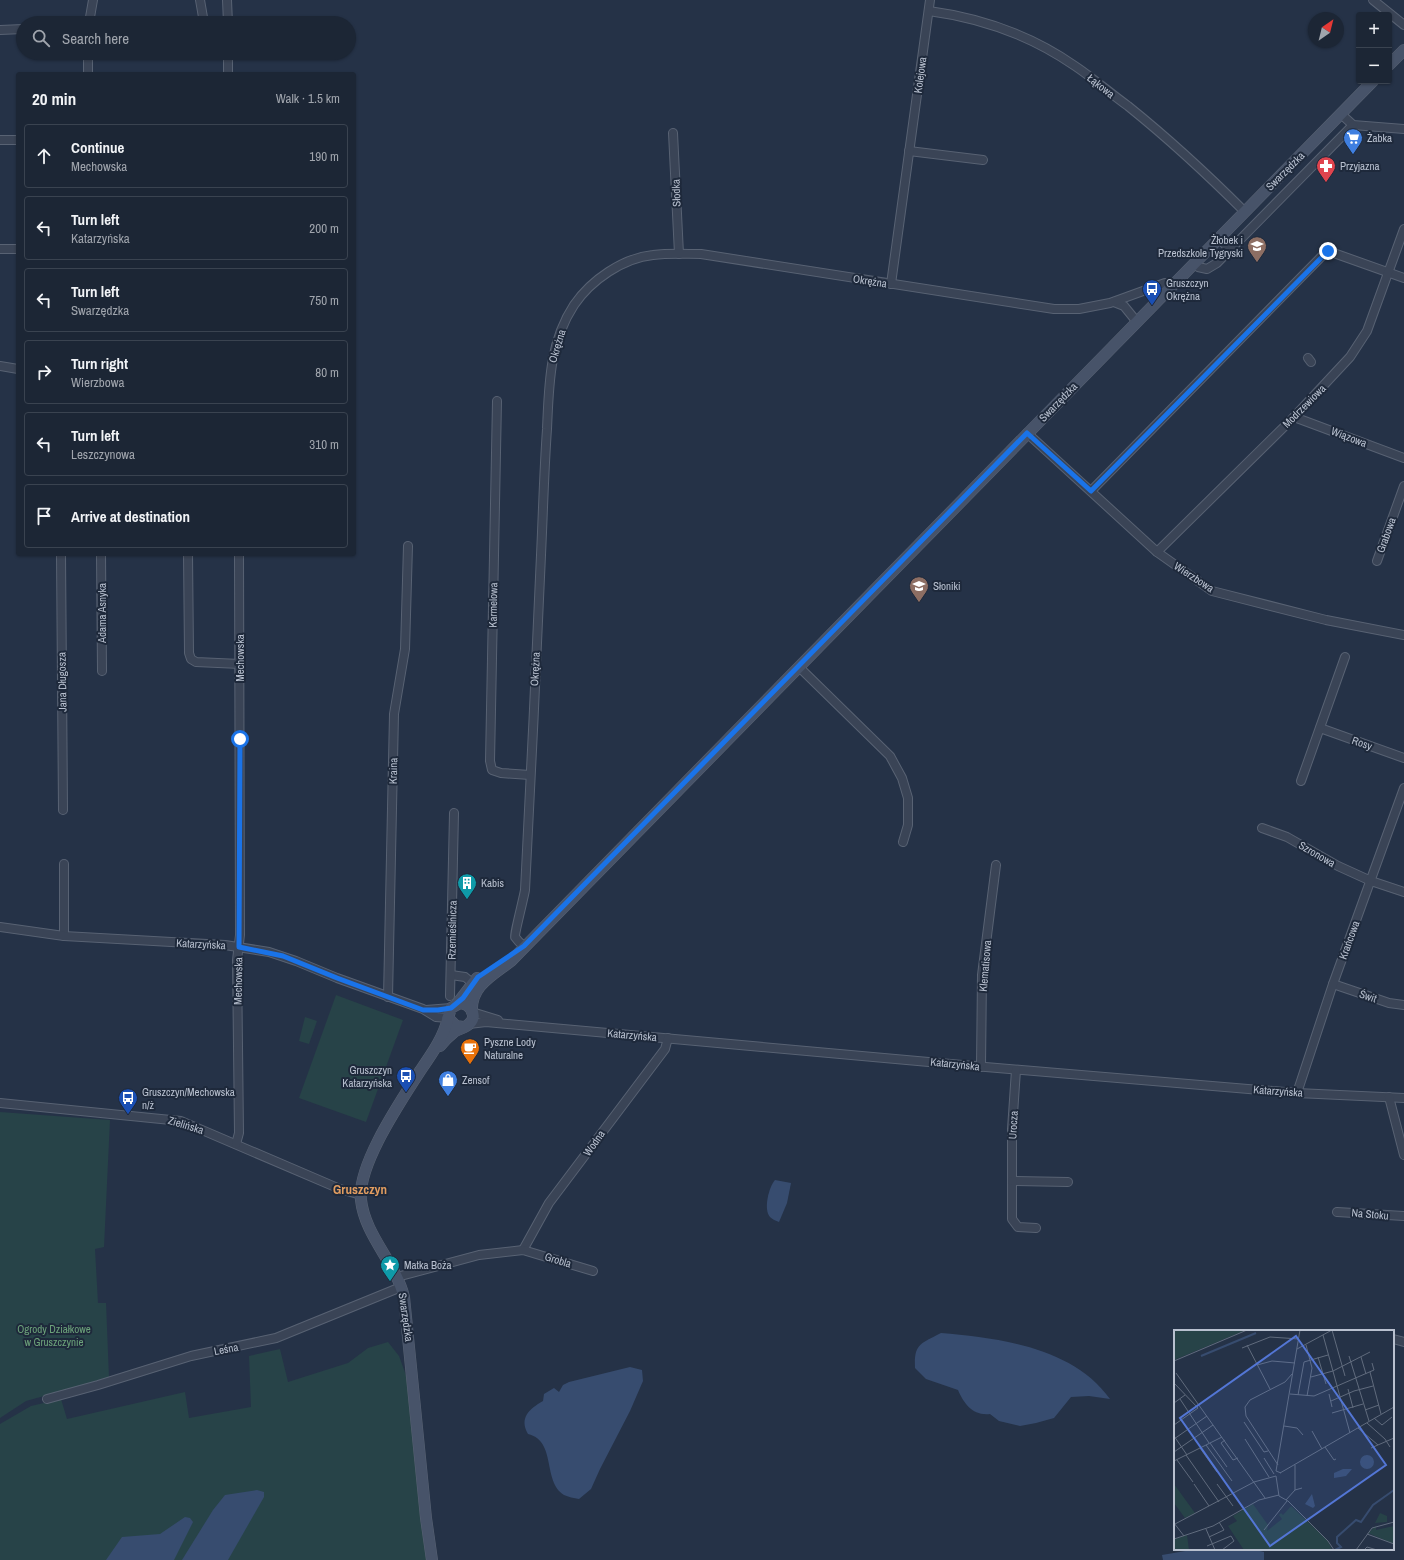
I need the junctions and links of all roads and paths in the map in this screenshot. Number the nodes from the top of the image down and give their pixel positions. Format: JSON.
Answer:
{"nodes":[{"id":1,"x":93,"y":0,"type":"edge"},
{"id":2,"x":200,"y":0,"type":"edge"},
{"id":3,"x":227,"y":0,"type":"edge"},
{"id":4,"x":930,"y":0,"type":"edge"},
{"id":5,"x":1373,"y":0,"type":"edge"},
{"id":6,"x":929,"y":11,"type":"junction"},
{"id":7,"x":90,"y":16,"type":"edge"},
{"id":8,"x":203,"y":16,"type":"edge"},
{"id":9,"x":228,"y":16,"type":"edge"},
{"id":10,"x":1404,"y":25,"type":"edge"},
{"id":11,"x":16,"y":29,"type":"edge"},
{"id":12,"x":0,"y":30,"type":"edge"},
{"id":13,"x":1404,"y":50,"type":"edge"},
{"id":14,"x":88,"y":60,"type":"edge"},
{"id":15,"x":228,"y":60,"type":"edge"},
{"id":16,"x":1392,"y":62,"type":"edge"},
{"id":17,"x":88,"y":72,"type":"edge"},
{"id":18,"x":228,"y":72,"type":"edge"},
{"id":19,"x":1370,"y":84,"type":"edge"},
{"id":20,"x":1341,"y":114,"type":"junction"},
{"id":21,"x":1353,"y":125,"type":"junction"},
{"id":22,"x":1404,"y":129,"type":"edge"},
{"id":23,"x":674,"y":133,"type":"dead end"},
{"id":24,"x":0,"y":140,"type":"edge"},
{"id":25,"x":16,"y":140,"type":"edge"},
{"id":26,"x":909,"y":151,"type":"junction"},
{"id":27,"x":983,"y":160,"type":"dead end"},
{"id":28,"x":1245,"y":212,"type":"junction"},
{"id":29,"x":1404,"y":229,"type":"edge"},
{"id":30,"x":1219,"y":238,"type":"junction"},
{"id":31,"x":0,"y":249,"type":"edge"},
{"id":32,"x":16,"y":249,"type":"edge"},
{"id":33,"x":1230,"y":250,"type":"junction"},
{"id":34,"x":678,"y":254,"type":"junction"},
{"id":35,"x":1194,"y":263,"type":"junction"},
{"id":36,"x":1389,"y":272,"type":"junction"},
{"id":37,"x":1404,"y":278,"type":"edge"},
{"id":38,"x":891,"y":284,"type":"junction"},
{"id":39,"x":1170,"y":288,"type":"junction"},
{"id":40,"x":1114,"y":302,"type":"junction"},
{"id":41,"x":1137,"y":322,"type":"junction"},
{"id":42,"x":0,"y":366,"type":"edge"},
{"id":43,"x":16,"y":369,"type":"edge"},
{"id":44,"x":497,"y":401,"type":"dead end"},
{"id":45,"x":1294,"y":417,"type":"junction"},
{"id":46,"x":1027,"y":433,"type":"junction"},
{"id":47,"x":1404,"y":458,"type":"edge"},
{"id":48,"x":1404,"y":486,"type":"edge"},
{"id":49,"x":1091,"y":491,"type":"junction"},
{"id":50,"x":408,"y":546,"type":"dead end"},
{"id":51,"x":1157,"y":552,"type":"junction"},
{"id":52,"x":61,"y":556,"type":"edge"},
{"id":53,"x":102,"y":556,"type":"edge"},
{"id":54,"x":188,"y":556,"type":"edge"},
{"id":55,"x":239,"y":556,"type":"edge"},
{"id":56,"x":1377,"y":561,"type":"dead end"},
{"id":57,"x":1404,"y":635,"type":"edge"},
{"id":58,"x":1345,"y":657,"type":"dead end"},
{"id":59,"x":240,"y":664,"type":"junction"},
{"id":60,"x":799,"y":667,"type":"junction"},
{"id":61,"x":102,"y":671,"type":"dead end"},
{"id":62,"x":1320,"y":728,"type":"junction"},
{"id":63,"x":1404,"y":758,"type":"edge"},
{"id":64,"x":530,"y":775,"type":"junction"},
{"id":65,"x":1300,"y":781,"type":"dead end"},
{"id":66,"x":1404,"y":788,"type":"edge"},
{"id":67,"x":63,"y":810,"type":"dead end"},
{"id":68,"x":454,"y":813,"type":"dead end"},
{"id":69,"x":1262,"y":828,"type":"dead end"},
{"id":70,"x":903,"y":842,"type":"dead end"},
{"id":71,"x":64,"y":864,"type":"dead end"},
{"id":72,"x":996,"y":865,"type":"dead end"},
{"id":73,"x":1371,"y":881,"type":"junction"},
{"id":74,"x":1404,"y":892,"type":"edge"},
{"id":75,"x":0,"y":927,"type":"edge"},
{"id":76,"x":64,"y":936,"type":"junction"},
{"id":77,"x":524,"y":946,"type":"junction"},
{"id":78,"x":239,"y":947,"type":"junction"},
{"id":79,"x":451,"y":975,"type":"junction"},
{"id":80,"x":1333,"y":984,"type":"junction"},
{"id":81,"x":476,"y":985,"type":"junction"},
{"id":82,"x":388,"y":997,"type":"junction"},
{"id":83,"x":1404,"y":1004,"type":"edge"},
{"id":84,"x":452,"y":1006,"type":"junction"},
{"id":85,"x":472,"y":1012,"type":"junction"},
{"id":86,"x":506,"y":1024,"type":"junction"},
{"id":87,"x":466,"y":1026,"type":"junction"},
{"id":88,"x":668,"y":1038,"type":"junction"},
{"id":89,"x":432,"y":1054,"type":"junction"},
{"id":90,"x":981,"y":1067,"type":"junction"},
{"id":91,"x":1016,"y":1070,"type":"junction"},
{"id":92,"x":1297,"y":1094,"type":"junction"},
{"id":93,"x":1390,"y":1097,"type":"junction"},
{"id":94,"x":1404,"y":1098,"type":"edge"},
{"id":95,"x":0,"y":1104,"type":"edge"},
{"id":96,"x":236,"y":1144,"type":"junction"},
{"id":97,"x":1404,"y":1155,"type":"edge"},
{"id":98,"x":1012,"y":1181,"type":"junction"},
{"id":99,"x":1068,"y":1182,"type":"dead end"},
{"id":100,"x":361,"y":1195,"type":"junction"},
{"id":101,"x":1337,"y":1212,"type":"dead end"},
{"id":102,"x":1404,"y":1216,"type":"edge"},
{"id":103,"x":1036,"y":1228,"type":"dead end"},
{"id":104,"x":523,"y":1250,"type":"junction"},
{"id":105,"x":593,"y":1271,"type":"dead end"},
{"id":106,"x":399,"y":1282,"type":"junction"},
{"id":107,"x":1394,"y":1339,"type":"edge"},
{"id":108,"x":1404,"y":1342,"type":"edge"},
{"id":109,"x":47,"y":1399,"type":"dead end"},
{"id":110,"x":432,"y":1560,"type":"edge"}],
"edges":[{"from":1,"to":7,"type":"street"},
{"from":2,"to":8,"type":"street"},
{"from":3,"to":9,"type":"street"},
{"from":4,"to":6,"type":"street","name":"Kolejowa"},
{"from":5,"to":10,"type":"street"},
{"from":6,"to":26,"type":"street","name":"Kolejowa"},
{"from":6,"to":28,"type":"street","name":"Łąkowa"},
{"from":11,"to":12,"type":"street"},
{"from":13,"to":16,"type":"street"},
{"from":14,"to":17,"type":"street"},
{"from":15,"to":18,"type":"street"},
{"from":19,"to":20,"type":"street","name":"Swarzędzka"},
{"from":20,"to":21,"type":"street"},
{"from":20,"to":28,"type":"street","name":"Swarzędzka"},
{"from":21,"to":22,"type":"street"},
{"from":21,"to":33,"type":"street"},
{"from":23,"to":34,"type":"street","name":"Słodka"},
{"from":24,"to":25,"type":"street"},
{"from":26,"to":27,"type":"street"},
{"from":26,"to":38,"type":"street","name":"Kolejowa"},
{"from":28,"to":30,"type":"street","name":"Swarzędzka"},
{"from":29,"to":36,"type":"street","name":"Modrzewiowa"},
{"from":30,"to":33,"type":"street"},
{"from":30,"to":35,"type":"street","name":"Swarzędzka"},
{"from":31,"to":32,"type":"street"},
{"from":33,"to":35,"type":"street"},
{"from":34,"to":38,"type":"street","name":"Okrężna"},
{"from":34,"to":64,"type":"street","name":"Okrężna"},
{"from":35,"to":39,"type":"street","name":"Swarzędzka"},
{"from":36,"to":37,"type":"street"},
{"from":36,"to":45,"type":"street","name":"Modrzewiowa"},
{"from":36,"to":49,"type":"street"},
{"from":38,"to":40,"type":"street","name":"Okrężna"},
{"from":39,"to":40,"type":"street","name":"Okrężna"},
{"from":39,"to":41,"type":"street","name":"Swarzędzka"},
{"from":40,"to":41,"type":"street"},
{"from":41,"to":46,"type":"street","name":"Swarzędzka"},
{"from":42,"to":43,"type":"street"},
{"from":44,"to":64,"type":"street","name":"Karmelowa"},
{"from":45,"to":47,"type":"street","name":"Wiązowa"},
{"from":45,"to":51,"type":"street","name":"Modrzewiowa"},
{"from":46,"to":49,"type":"street","name":"Wierzbowa"},
{"from":46,"to":60,"type":"street","name":"Swarzędzka"},
{"from":48,"to":56,"type":"street","name":"Grabowa"},
{"from":49,"to":51,"type":"street","name":"Wierzbowa"},
{"from":50,"to":82,"type":"street","name":"Kraina"},
{"from":51,"to":57,"type":"street","name":"Wierzbowa"},
{"from":52,"to":67,"type":"street","name":"Jana Długosza"},
{"from":53,"to":61,"type":"street","name":"Adama Asnyka"},
{"from":54,"to":59,"type":"street"},
{"from":55,"to":59,"type":"street","name":"Mechowska"},
{"from":58,"to":62,"type":"street"},
{"from":59,"to":78,"type":"street","name":"Mechowska"},
{"from":60,"to":70,"type":"street"},
{"from":60,"to":77,"type":"street","name":"Swarzędzka"},
{"from":62,"to":63,"type":"street","name":"Rosy"},
{"from":62,"to":65,"type":"street"},
{"from":64,"to":77,"type":"street","name":"Okrężna"},
{"from":66,"to":73,"type":"street","name":"Krańcowa"},
{"from":68,"to":79,"type":"street","name":"Rzemieślnicza"},
{"from":69,"to":73,"type":"street","name":"Szronowa"},
{"from":71,"to":76,"type":"street"},
{"from":72,"to":90,"type":"street","name":"Klematisowa"},
{"from":73,"to":74,"type":"street","name":"Szronowa"},
{"from":73,"to":80,"type":"street","name":"Krańcowa"},
{"from":75,"to":76,"type":"street","name":"Katarzyńska"},
{"from":76,"to":78,"type":"street","name":"Katarzyńska"},
{"from":77,"to":81,"type":"street","name":"Swarzędzka"},
{"from":78,"to":82,"type":"street","name":"Katarzyńska"},
{"from":78,"to":96,"type":"street","name":"Mechowska"},
{"from":79,"to":81,"type":"street","name":"Rzemieślnicza"},
{"from":79,"to":84,"type":"street","name":"Rzemieślnicza"},
{"from":80,"to":83,"type":"street","name":"Świt"},
{"from":80,"to":92,"type":"street","name":"Krańcowa"},
{"from":81,"to":84,"type":"street","name":"Swarzędzka"},
{"from":81,"to":85,"type":"street"},
{"from":82,"to":84,"type":"street","name":"Katarzyńska"},
{"from":84,"to":85,"type":"street"},
{"from":84,"to":87,"type":"street"},
{"from":84,"to":89,"type":"street","name":"Swarzędzka"},
{"from":85,"to":86,"type":"street","name":"Katarzyńska"},
{"from":85,"to":87,"type":"street"},
{"from":86,"to":87,"type":"street","name":"Katarzyńska"},
{"from":86,"to":88,"type":"street","name":"Katarzyńska"},
{"from":87,"to":89,"type":"street","name":"Swarzędzka"},
{"from":88,"to":90,"type":"street","name":"Katarzyńska"},
{"from":88,"to":104,"type":"street","name":"Wodna"},
{"from":89,"to":100,"type":"street","name":"Swarzędzka"},
{"from":90,"to":91,"type":"street","name":"Katarzyńska"},
{"from":91,"to":92,"type":"street","name":"Katarzyńska"},
{"from":91,"to":98,"type":"street","name":"Urocza"},
{"from":92,"to":93,"type":"street","name":"Katarzyńska"},
{"from":93,"to":94,"type":"street","name":"Katarzyńska"},
{"from":93,"to":97,"type":"street"},
{"from":95,"to":96,"type":"street","name":"Zielińska"},
{"from":96,"to":100,"type":"street","name":"Zielińska"},
{"from":98,"to":99,"type":"street"},
{"from":98,"to":103,"type":"street","name":"Urocza"},
{"from":100,"to":106,"type":"street","name":"Swarzędzka"},
{"from":101,"to":102,"type":"street","name":"Na Stoku"},
{"from":104,"to":105,"type":"street","name":"Grobla"},
{"from":104,"to":106,"type":"street","name":"Leśna"},
{"from":106,"to":109,"type":"street","name":"Leśna"},
{"from":106,"to":110,"type":"street","name":"Swarzędzka"},
{"from":107,"to":108,"type":"street"}]}
